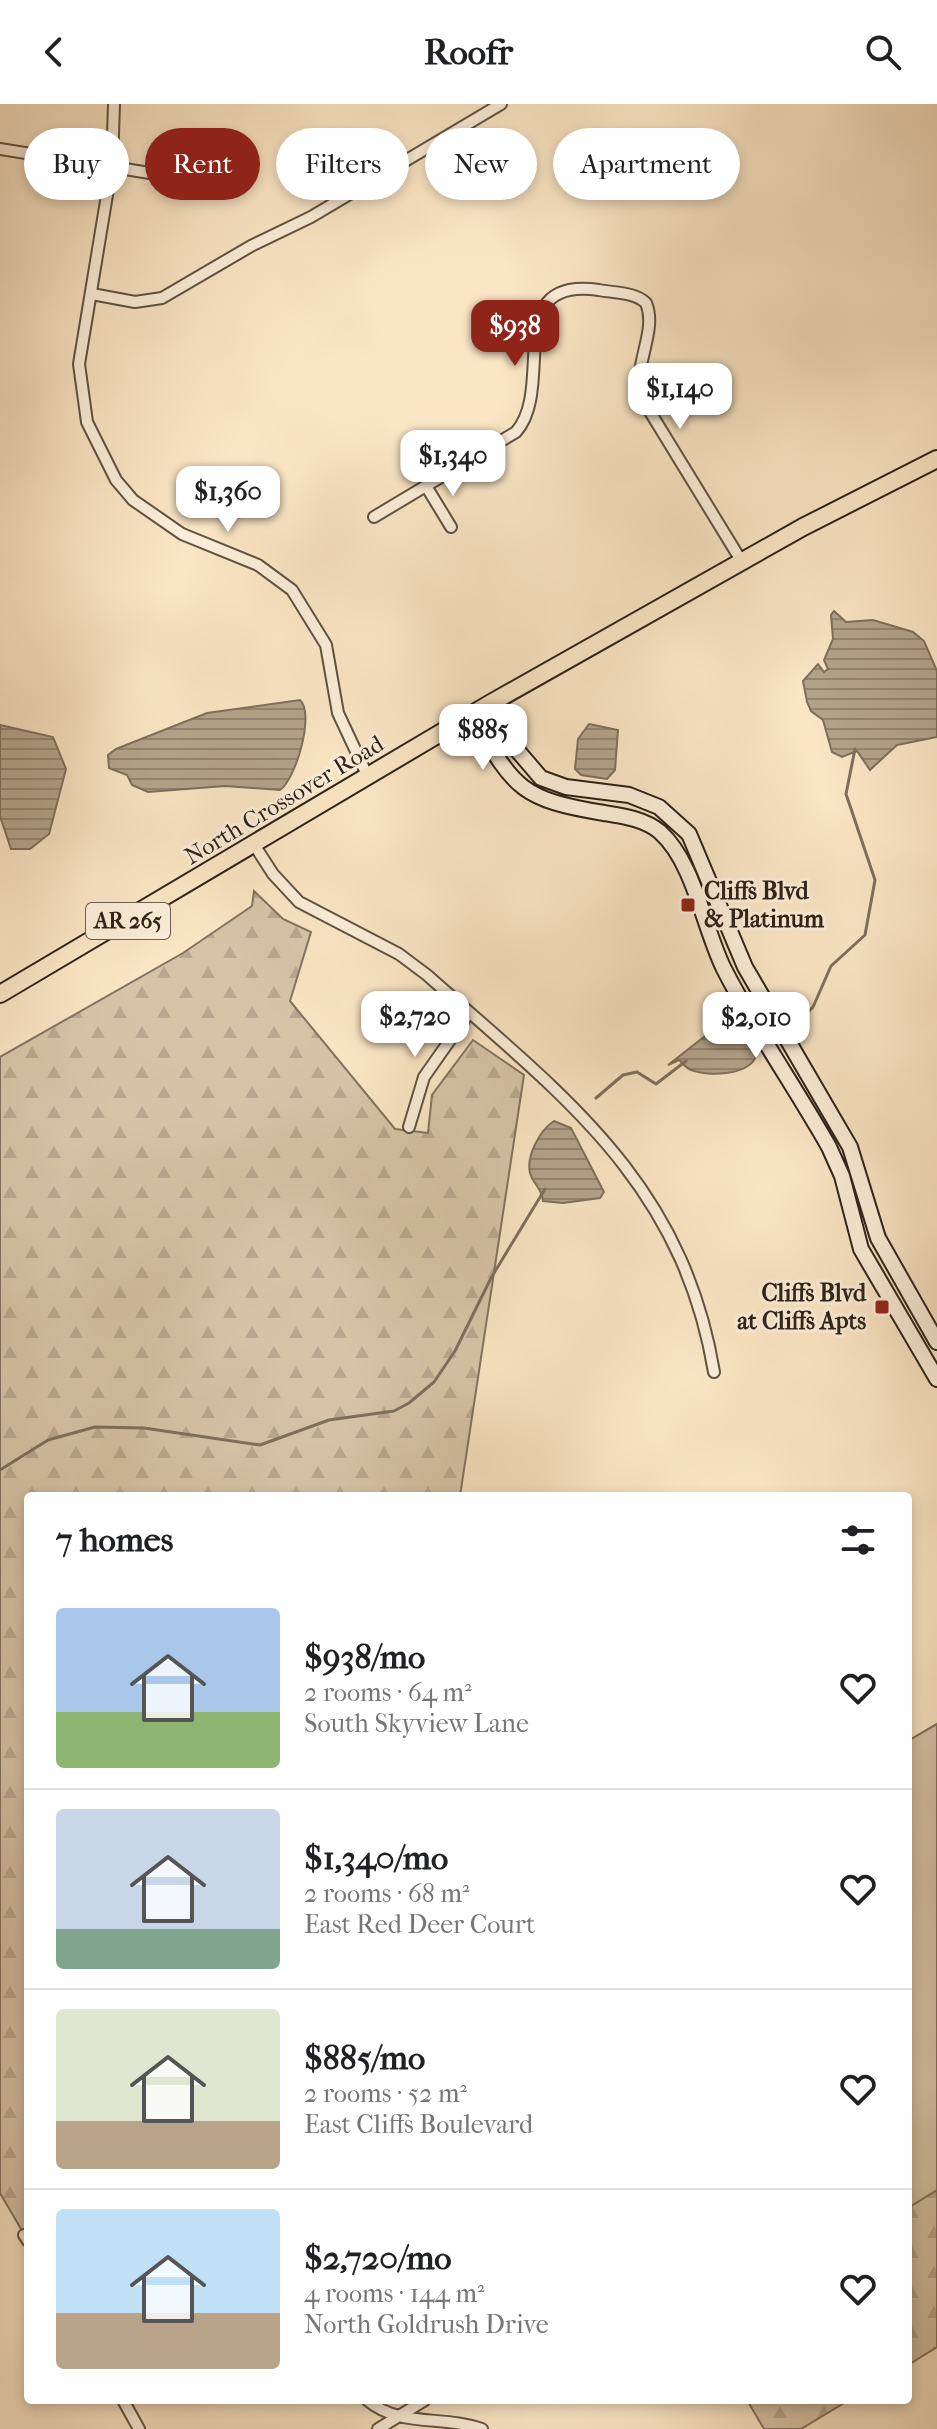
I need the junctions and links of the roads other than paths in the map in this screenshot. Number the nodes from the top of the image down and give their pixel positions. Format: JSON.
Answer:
{"nodes":[{"id":1,"x":114,"y":104,"type":"edge"},
{"id":2,"x":501,"y":104,"type":"edge"},
{"id":3,"x":113,"y":128,"type":"edge"},
{"id":4,"x":0,"y":149,"type":"edge"},
{"id":5,"x":24,"y":152,"type":"edge"},
{"id":6,"x":107,"y":200,"type":"edge"},
{"id":7,"x":92,"y":294,"type":"junction"},
{"id":8,"x":937,"y":459,"type":"edge"},
{"id":9,"x":426,"y":486,"type":"junction"},
{"id":10,"x":374,"y":517,"type":"dead end"},
{"id":11,"x":451,"y":527,"type":"dead end"},
{"id":12,"x":742,"y":562,"type":"junction"},
{"id":13,"x":491,"y":703,"type":"junction"},
{"id":14,"x":472,"y":715,"type":"junction"},
{"id":15,"x":368,"y":777,"type":"junction"},
{"id":16,"x":255,"y":846,"type":"junction"},
{"id":17,"x":0,"y":994,"type":"edge"},
{"id":18,"x":469,"y":1013,"type":"junction"},
{"id":19,"x":409,"y":1127,"type":"dead end"},
{"id":20,"x":937,"y":1342,"type":"edge"},
{"id":21,"x":714,"y":1372,"type":"dead end"},
{"id":22,"x":937,"y":1379,"type":"edge"},
{"id":23,"x":125,"y":2404,"type":"edge"},
{"id":24,"x":374,"y":2404,"type":"edge"},
{"id":25,"x":418,"y":2404,"type":"edge"},
{"id":26,"x":395,"y":2417,"type":"junction"},
{"id":27,"x":139,"y":2429,"type":"edge"},
{"id":28,"x":378,"y":2429,"type":"edge"},
{"id":29,"x":482,"y":2429,"type":"edge"}],
"edges":[{"from":1,"to":3,"type":"street"},
{"from":2,"to":7,"type":"street"},
{"from":4,"to":5,"type":"street"},
{"from":6,"to":7,"type":"street"},
{"from":7,"to":15,"type":"street"},
{"from":8,"to":12,"type":"main road","name":"North Crossover Road","number":"AR 265"},
{"from":9,"to":10,"type":"street"},
{"from":9,"to":11,"type":"street"},
{"from":9,"to":12,"type":"street"},
{"from":12,"to":13,"type":"main road","name":"North Crossover Road","number":"AR 265"},
{"from":13,"to":14,"type":"main road","name":"North Crossover Road","number":"AR 265"},
{"from":13,"to":20,"type":"street"},
{"from":14,"to":15,"type":"main road","name":"North Crossover Road","number":"AR 265"},
{"from":14,"to":22,"type":"street"},
{"from":15,"to":16,"type":"main road","name":"North Crossover Road","number":"AR 265"},
{"from":16,"to":17,"type":"main road","name":"North Crossover Road","number":"AR 265"},
{"from":16,"to":18,"type":"street"},
{"from":18,"to":19,"type":"street"},
{"from":18,"to":21,"type":"street"},
{"from":23,"to":27,"type":"street"},
{"from":24,"to":26,"type":"street"},
{"from":25,"to":26,"type":"street"},
{"from":26,"to":28,"type":"street"},
{"from":26,"to":29,"type":"street"}]}
